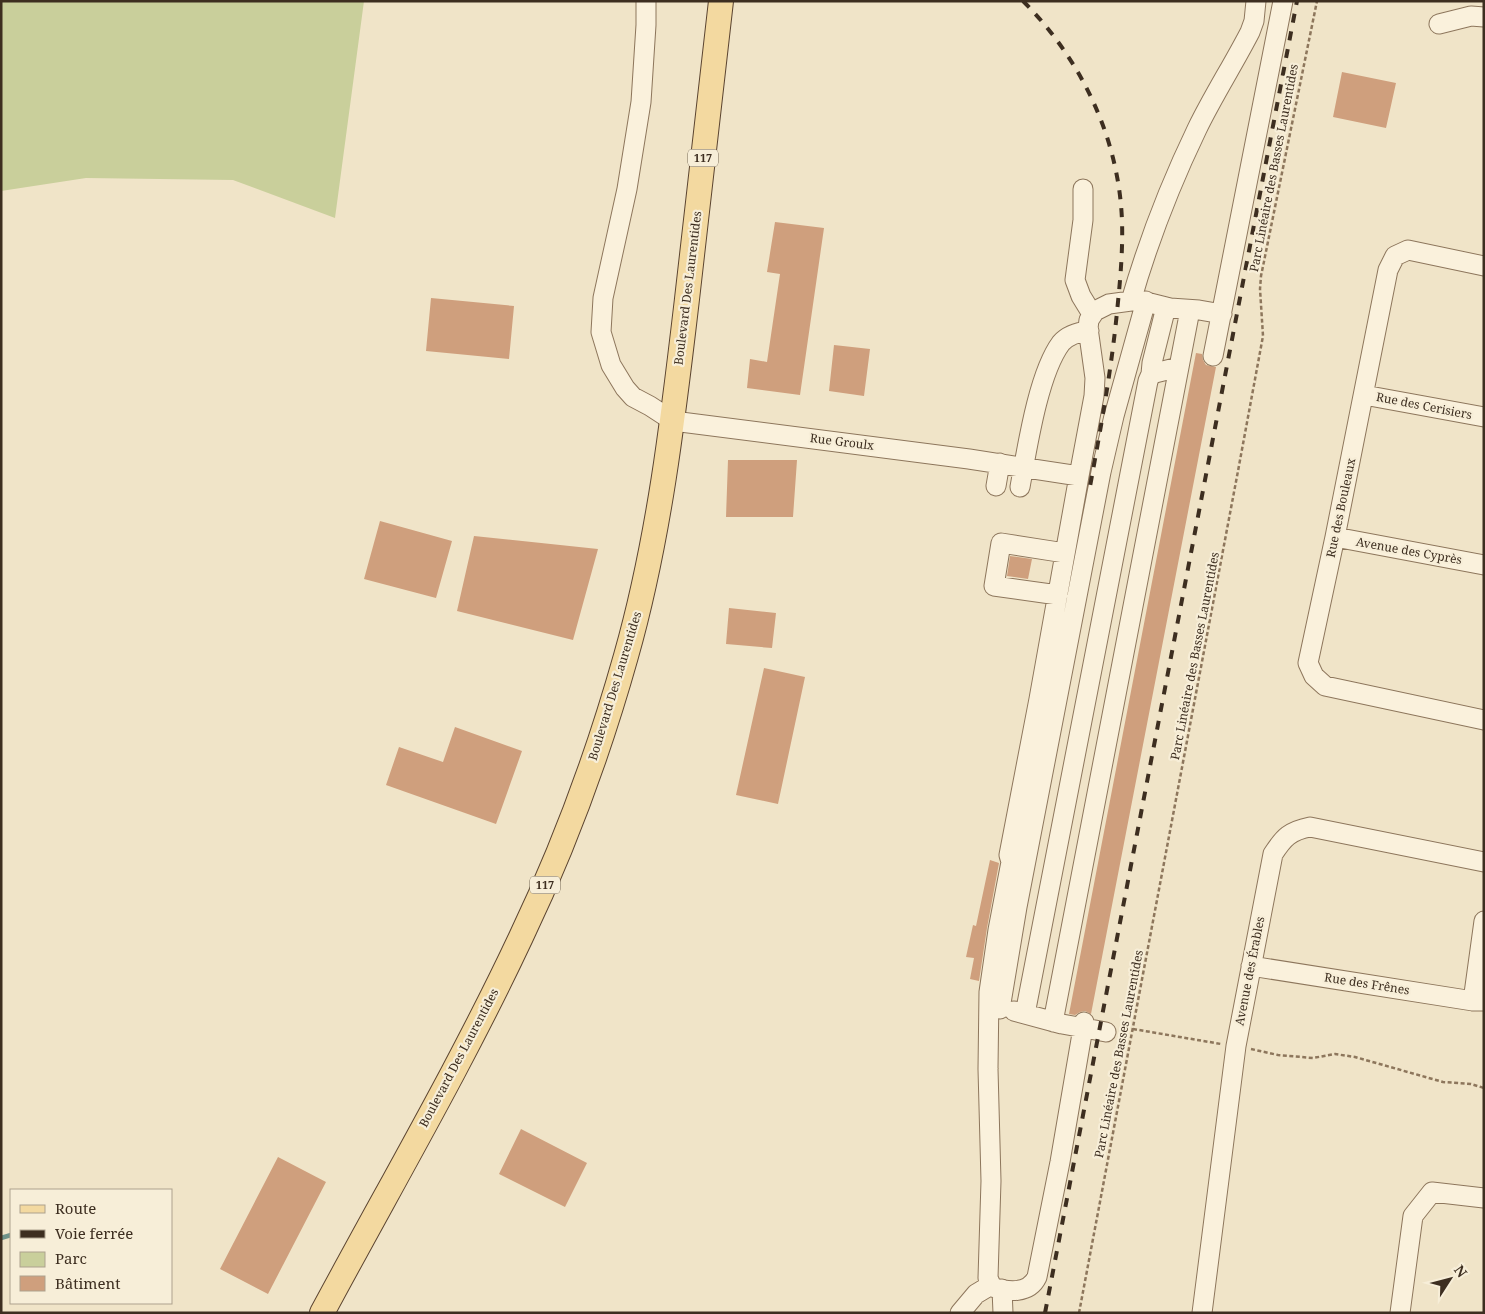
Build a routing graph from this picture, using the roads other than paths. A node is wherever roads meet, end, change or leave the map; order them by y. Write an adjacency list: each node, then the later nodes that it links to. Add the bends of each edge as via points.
1 (646, 1): 19 (street, via 641,102 627,189 603,298 601,332 611,365 625,388 633,397)
2 (721, 1): 19 (main road, Boulevard Des Laurentides / 117)
3 (1256, 1): 9 (street, via 1250,32 1170,188 1146,251)
4 (1283, 1): 12 (street)
5 (1484, 17): 6 (street, via 1471,16)
6 (1440, 24)
7 (1083, 189): 13 (street, via 1084,220 1075,280)
8 (1484, 266): 17 (street, Rue des Bouleaux, via 1408,250 1395,256 1388,270)
9 (1139, 301): 10 (street); 13 (street, via 1100,307); 33 (street, via 1101,472 1017,906)
10 (1166, 307): 11 (street); 16 (street)
11 (1190, 310): 12 (street); 15 (street)
12 (1222, 314): 14 (street)
13 (1091, 322): 20 (street, via 1062,342 1054,355 1034,416); 21 (street, via 1096,378)
14 (1213, 356)
15 (1179, 367): 16 (street); 35 (street)
16 (1151, 374): 34 (street)
17 (1364, 394): 18 (street, Rue des Cerisiers); 24 (street, Rue des Bouleaux)
18 (1484, 417)
19 (673, 421): 20 (street, Rue Groulx); 40 (main road, Boulevard Des Laurentides / 117, via 660,506 635,624 570,824 521,938)
20 (1012, 465): 21 (street, Rue Groulx); 22 (street); 23 (street)
21 (1079, 476): 25 (street)
22 (996, 486)
23 (1020, 487)
24 (1335, 537): 26 (street, Avenue des Cyprès); 28 (street, Rue des Bouleaux, via 1308,663 1314,676 1325,686)
25 (1065, 553): 27 (street); 27 (street, via 1001,543 994,586)
26 (1484, 565)
27 (1058, 595): 33 (street, via 1009,855 1011,862 989,992)
28 (1484, 720)
29 (1484, 862): 31 (street, Avenue des Érables, via 1310,827 1294,830 1273,854)
30 (1484, 920): 32 (street)
31 (1250, 966): 32 (street, Rue des Frênes); 43 (street, Avenue des Érables, via 1231,1046)
32 (1478, 1001)
33 (994, 1008): 34 (street); 39 (street, via 988,1069 991,1181 988,1278)
34 (1025, 1014): 35 (street)
35 (1053, 1022): 36 (street)
36 (1084, 1025): 37 (street); 39 (street, via 1037,1277 1034,1284 1025,1289)
37 (1106, 1032)
38 (1484, 1198): 44 (street, via 1432,1192 1413,1216)
39 (996, 1287): 41 (street, via 976,1294); 42 (street)
40 (322, 1313)
41 (960, 1313)
42 (1003, 1313)
43 (1202, 1313)
44 (1400, 1313)

